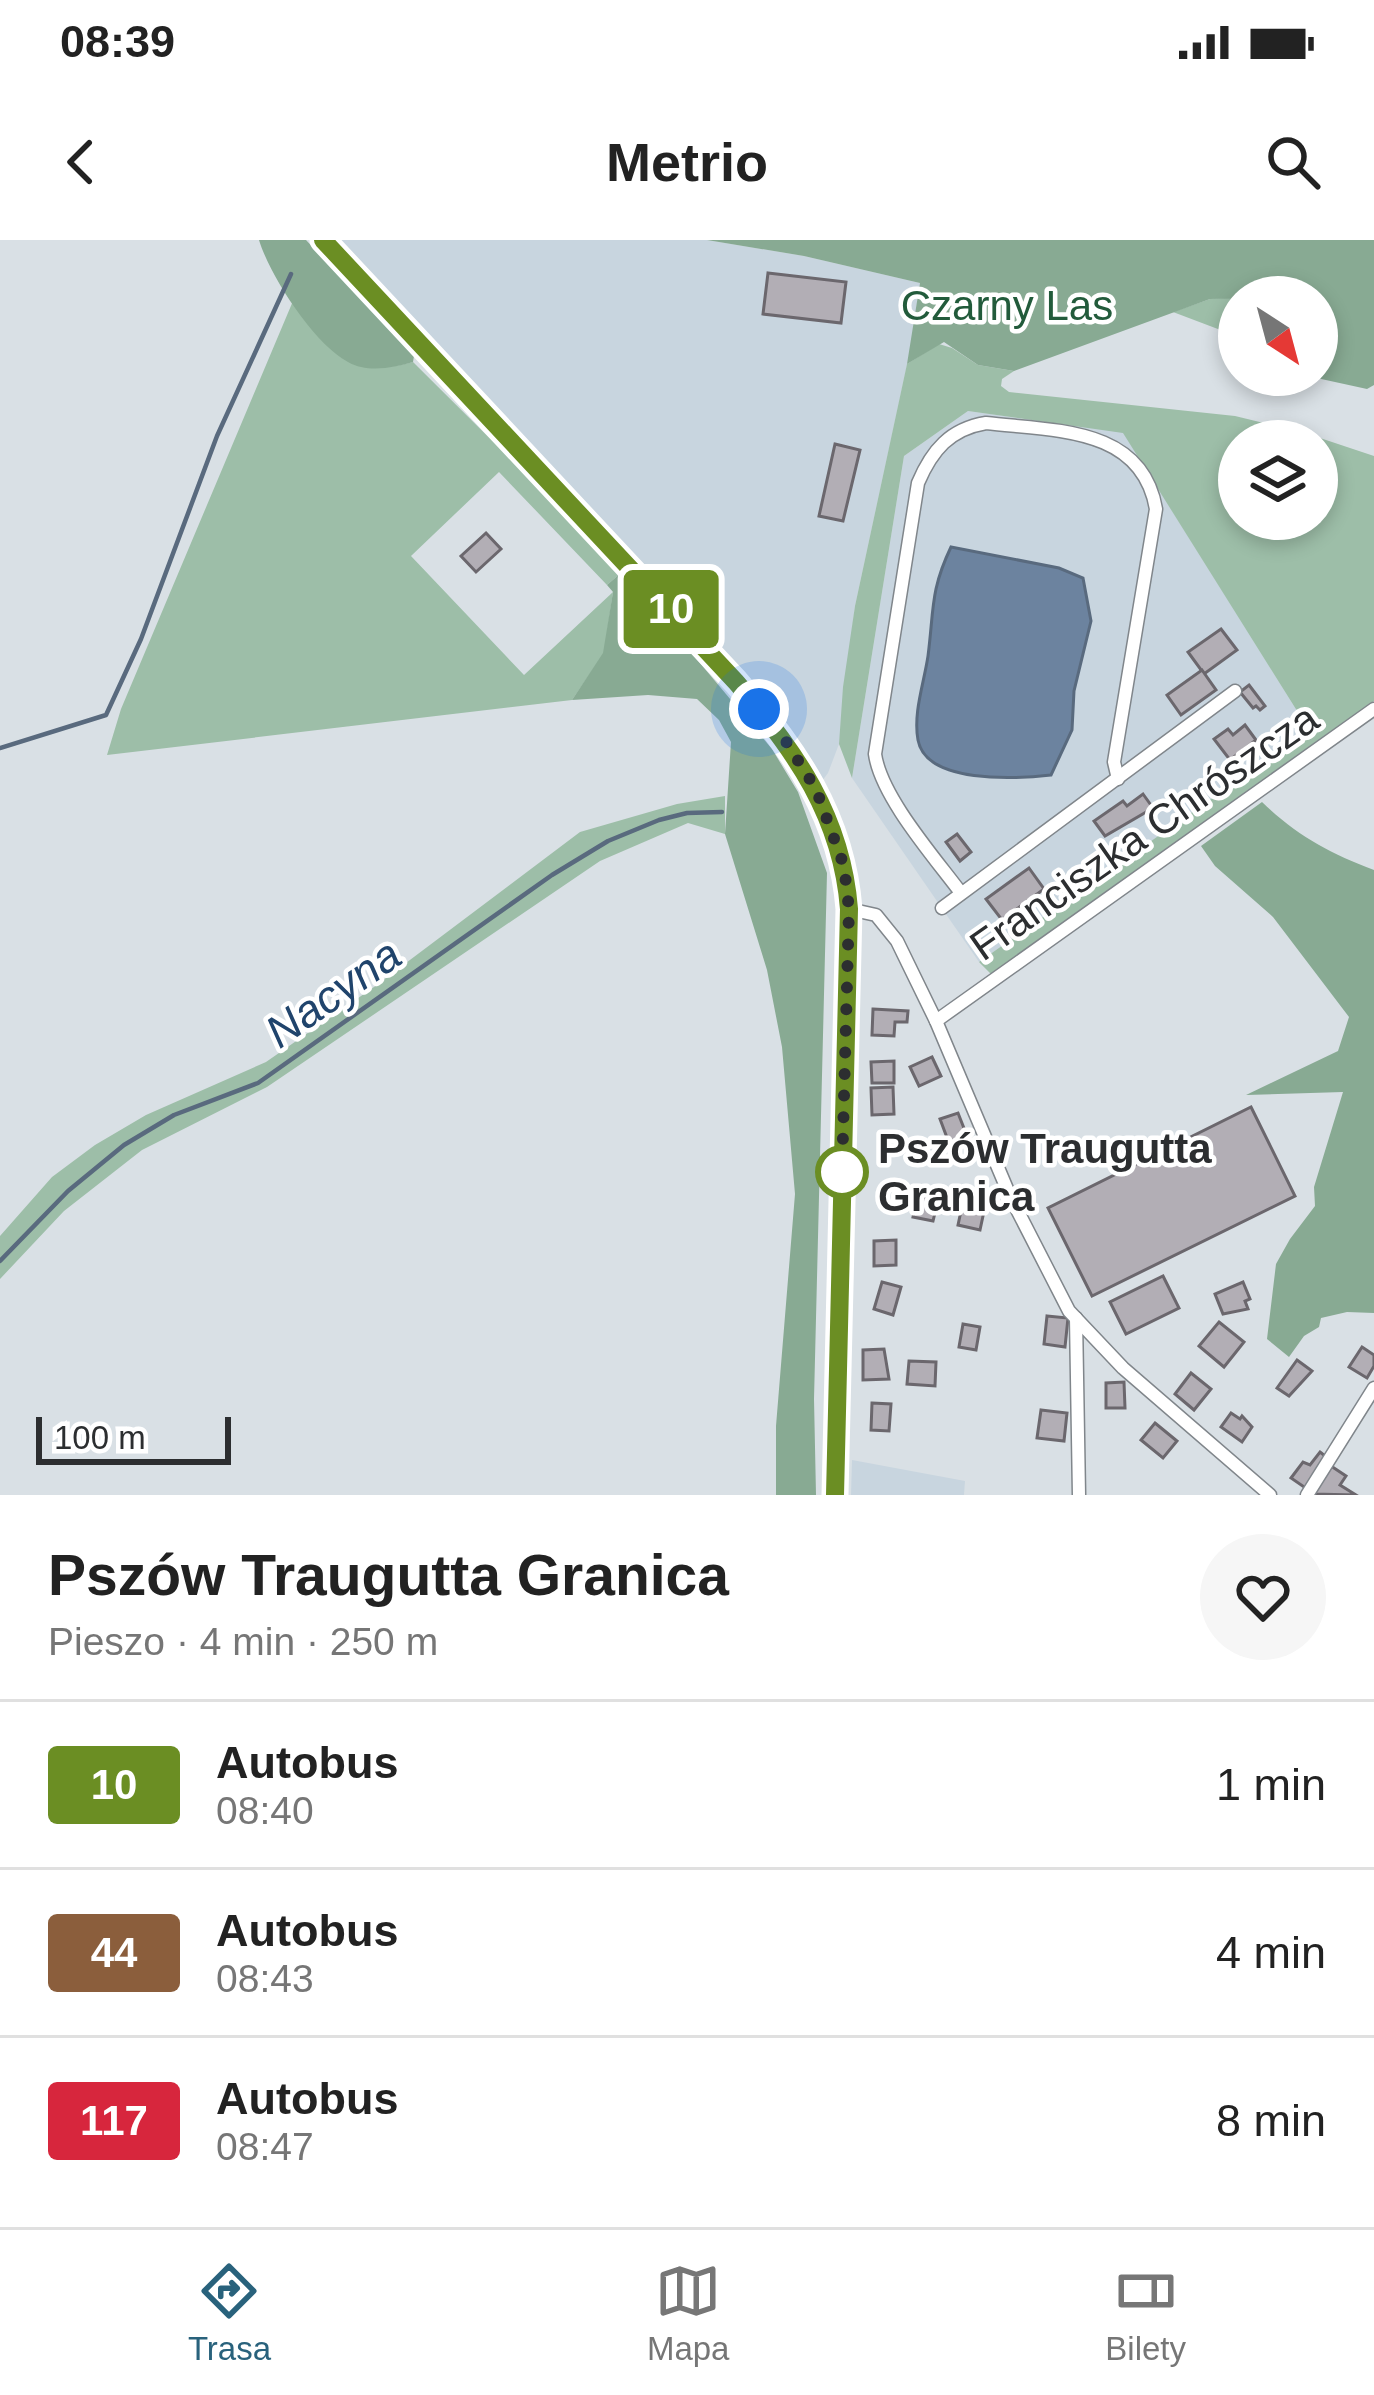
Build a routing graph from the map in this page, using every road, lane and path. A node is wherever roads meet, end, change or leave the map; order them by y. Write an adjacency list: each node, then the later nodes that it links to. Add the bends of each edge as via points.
1 (323, 240): 7 (street, via 782,735 833,829)
2 (1235, 691): 4 (street)
3 (1374, 709): 8 (street, Franciszka Chrószcza)
4 (1118, 779): 5 (street); 5 (street, via 1114,762 1153,490 1131,458 1101,440 968,426 935,451 918,482 875,754 891,794)
5 (962, 893): 6 (street)
6 (942, 908)
7 (849, 909): 8 (street, via 876,915 890,930); 11 (street)
8 (936, 1021): 9 (street, via 1042,1265)
9 (1076, 1318): 12 (street); 13 (street)
10 (1374, 1388): 14 (street)
11 (835, 1495)
12 (1079, 1495)
13 (1270, 1495)
14 (1307, 1495)

